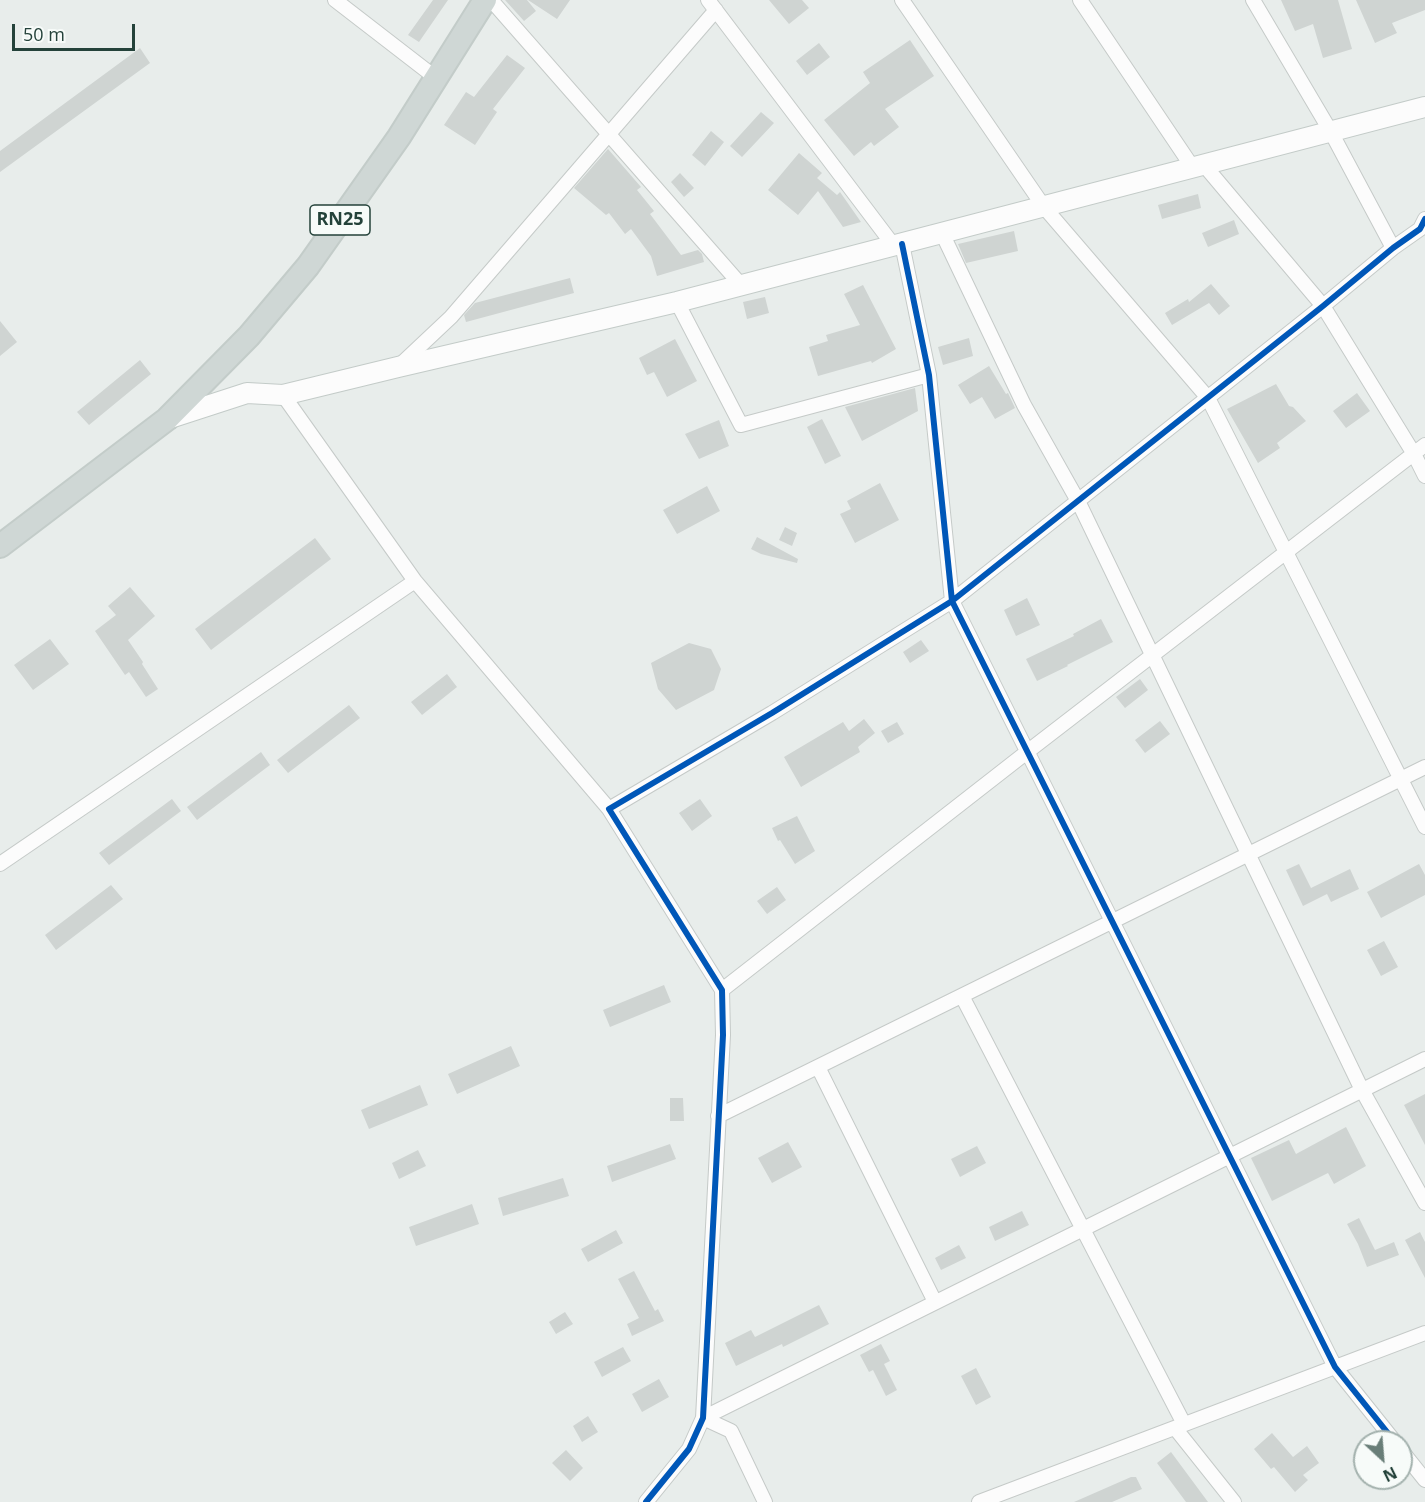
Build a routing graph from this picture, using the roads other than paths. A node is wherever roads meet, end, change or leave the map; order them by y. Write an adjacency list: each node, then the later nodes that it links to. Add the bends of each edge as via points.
1 (335, 0): 8 (street)
2 (485, 0): 8 (main road, RN25)
3 (491, 0): 11 (street)
4 (902, 0): 13 (street)
5 (1080, 0): 12 (street)
6 (1253, 0): 10 (street)
7 (712, 5): 11 (street); 16 (street)
8 (436, 78): 25 (main road, RN25, via 308,266 249,336)
9 (1425, 107): 10 (main road)
10 (1331, 132): 12 (main road); 17 (street)
11 (609, 134): 18 (street); 21 (street, via 451,317)
12 (1199, 166): 13 (main road); 20 (street)
13 (1044, 207): 15 (main road); 24 (street)
14 (1425, 219): 17 (street, via 1420,229)
15 (942, 233): 16 (main road); 28 (street, via 1024,405)
16 (898, 245): 18 (main road); 22 (street)
17 (1393, 248): 20 (street)
18 (741, 285): 19 (main road)
19 (677, 302): 21 (main road); 22 (street, via 741,425)
20 (1323, 306): 24 (street); 26 (street)
21 (398, 367): 23 (main road)
22 (929, 375): 32 (street)
23 (283, 395): 25 (main road, via 247,393); 31 (street)
24 (1208, 398): 28 (street); 30 (street)
25 (167, 419): 29 (main road, RN25)
26 (1419, 450): 27 (street); 30 (street)
27 (1425, 476)
28 (1078, 501): 32 (street); 33 (street)
29 (0, 546)
30 (1286, 552): 33 (street); 36 (street)
31 (415, 581): 37 (street); 40 (street)
32 (952, 601): 34 (street); 37 (street)
33 (1152, 656): 34 (street); 39 (street)
34 (1027, 752): 41 (street); 42 (street)
35 (1425, 767): 36 (street)
36 (1401, 779): 38 (street); 39 (street)
37 (609, 809): 42 (street)
38 (1425, 827)
39 (1248, 854): 41 (street); 46 (street)
40 (0, 864)
41 (1112, 922): 43 (street); 48 (street)
42 (722, 990): 47 (street)
43 (962, 996): 45 (street); 50 (street)
44 (1425, 1059): 46 (street)
45 (818, 1067): 47 (street); 51 (street)
46 (1362, 1090): 48 (street); 49 (street)
47 (718, 1116): 54 (street)
48 (1230, 1156): 50 (street); 53 (street)
49 (1425, 1203)
50 (1083, 1229): 51 (street); 55 (street)
51 (935, 1302): 54 (street)
52 (1425, 1333): 53 (street)
53 (1335, 1367): 55 (street); 56 (street)
54 (703, 1418): 59 (street, via 689,1449); 60 (street, via 731,1431)
55 (1179, 1426): 61 (street); 62 (street)
56 (1385, 1430)
57 (1413, 1465): 58 (street)
58 (1425, 1480)
59 (646, 1502)
60 (765, 1502)
61 (979, 1502)
62 (1234, 1502)

